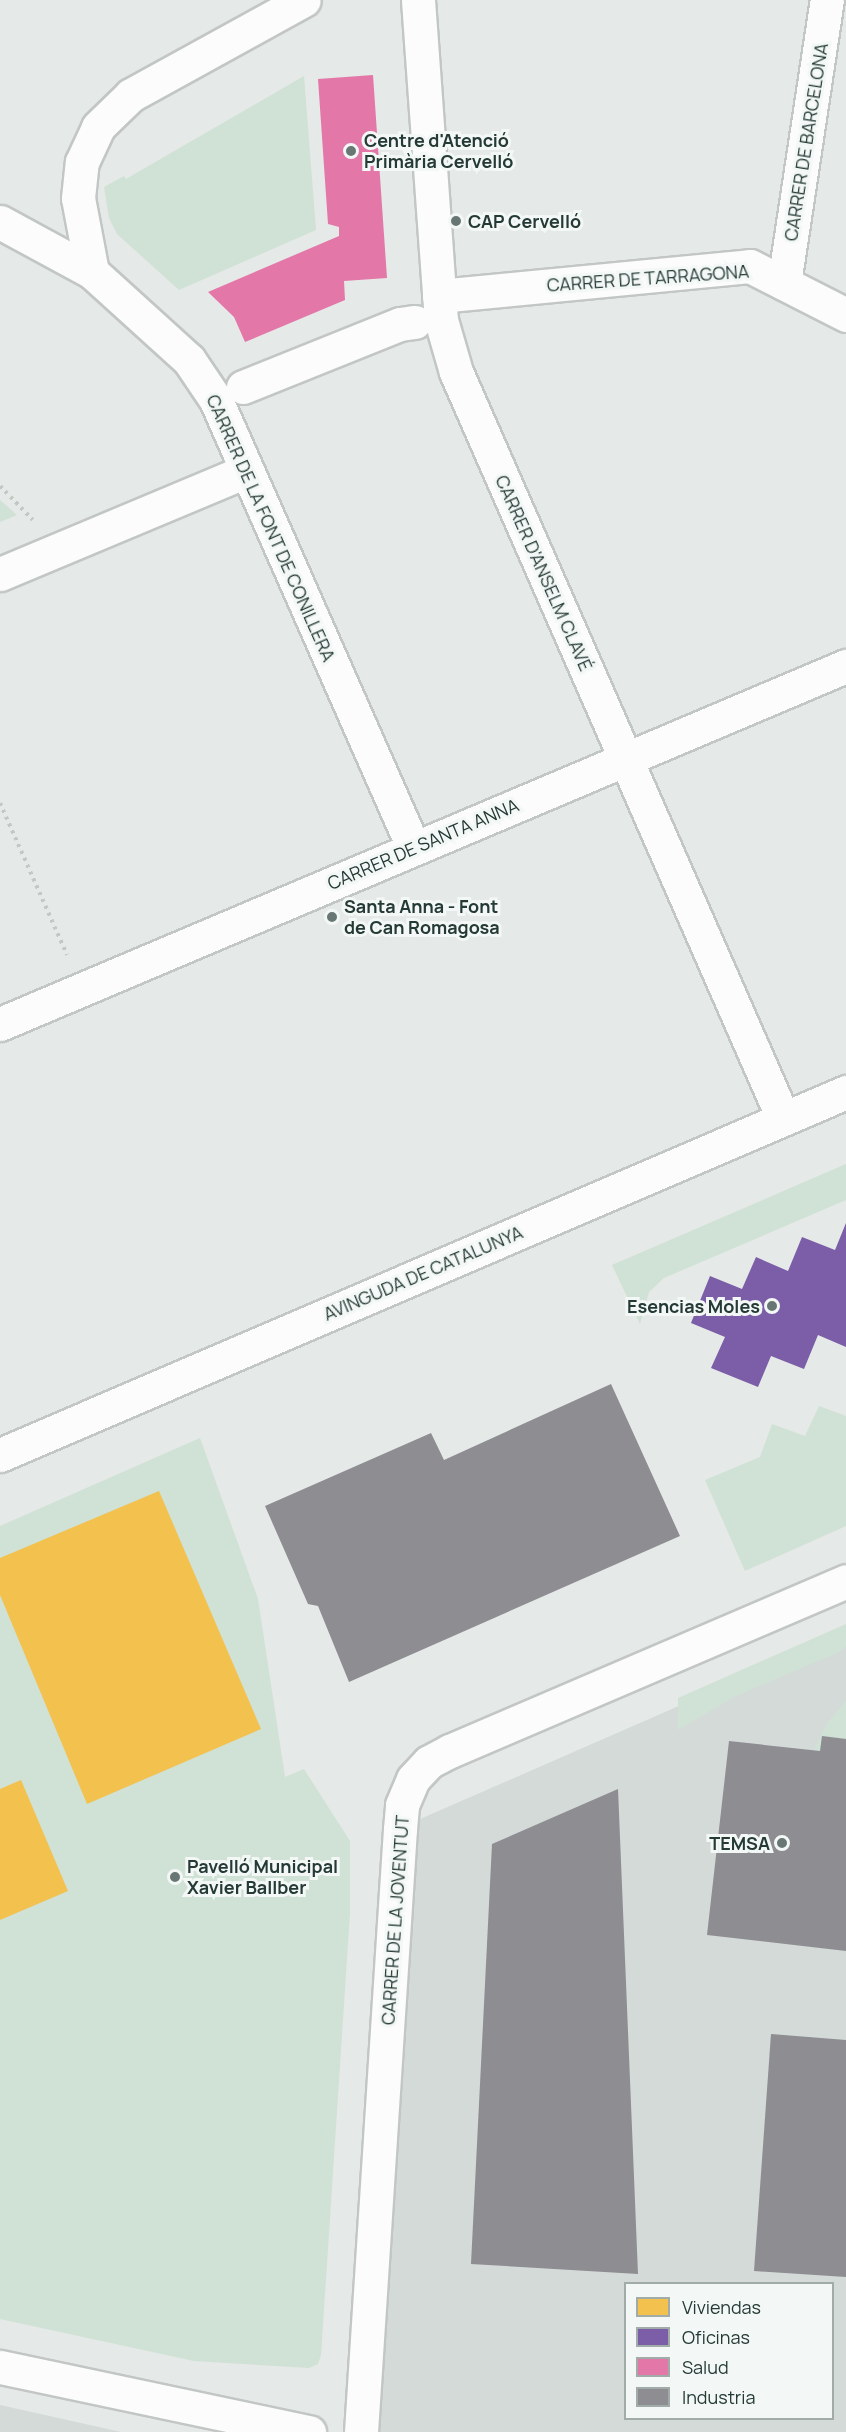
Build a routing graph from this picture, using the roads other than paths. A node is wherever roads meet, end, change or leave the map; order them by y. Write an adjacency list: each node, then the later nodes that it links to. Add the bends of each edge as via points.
1 (304, 0): 5 (street, via 131,95 98,127 82,162 78,198)
2 (418, 0): 7 (street, CARRER D'ANSELM CLAVÉ)
3 (828, 0): 6 (street, CARRER DE BARCELONA)
4 (0, 222): 5 (street, CARRER DE LA FONT DE CONILLERA)
5 (92, 272): 11 (street, CARRER DE LA FONT DE CONILLERA, via 189,360 216,400)
6 (784, 284): 7 (street, CARRER DE TARRAGONA, via 750,266); 8 (street, CARRER DE TARRAGONA)
7 (439, 296): 14 (street, CARRER D'ANSELM CLAVÉ, via 441,320 456,372)
8 (846, 315)
9 (415, 322): 10 (street, via 400,324)
10 (243, 387)
11 (246, 471): 12 (street); 15 (street, CARRER DE LA FONT DE CONILLERA)
12 (0, 574)
13 (846, 666): 14 (street, CARRER DE SANTA ANNA)
14 (625, 759): 15 (street, CARRER DE SANTA ANNA); 18 (street, CARRER D'ANSELM CLAVÉ)
15 (414, 848): 16 (street, CARRER DE SANTA ANNA)
16 (0, 1024)
17 (846, 1092): 18 (street, AVINGUDA DE CATALUNYA)
18 (783, 1118): 19 (street, AVINGUDA DE CATALUNYA)
19 (0, 1455)
20 (846, 1581): 23 (street, CARRER DE LA JOVENTUT, via 450,1751 429,1762 413,1779 402,1804 400,1829)
21 (0, 2367): 22 (street)
22 (309, 2432)
23 (361, 2432)

